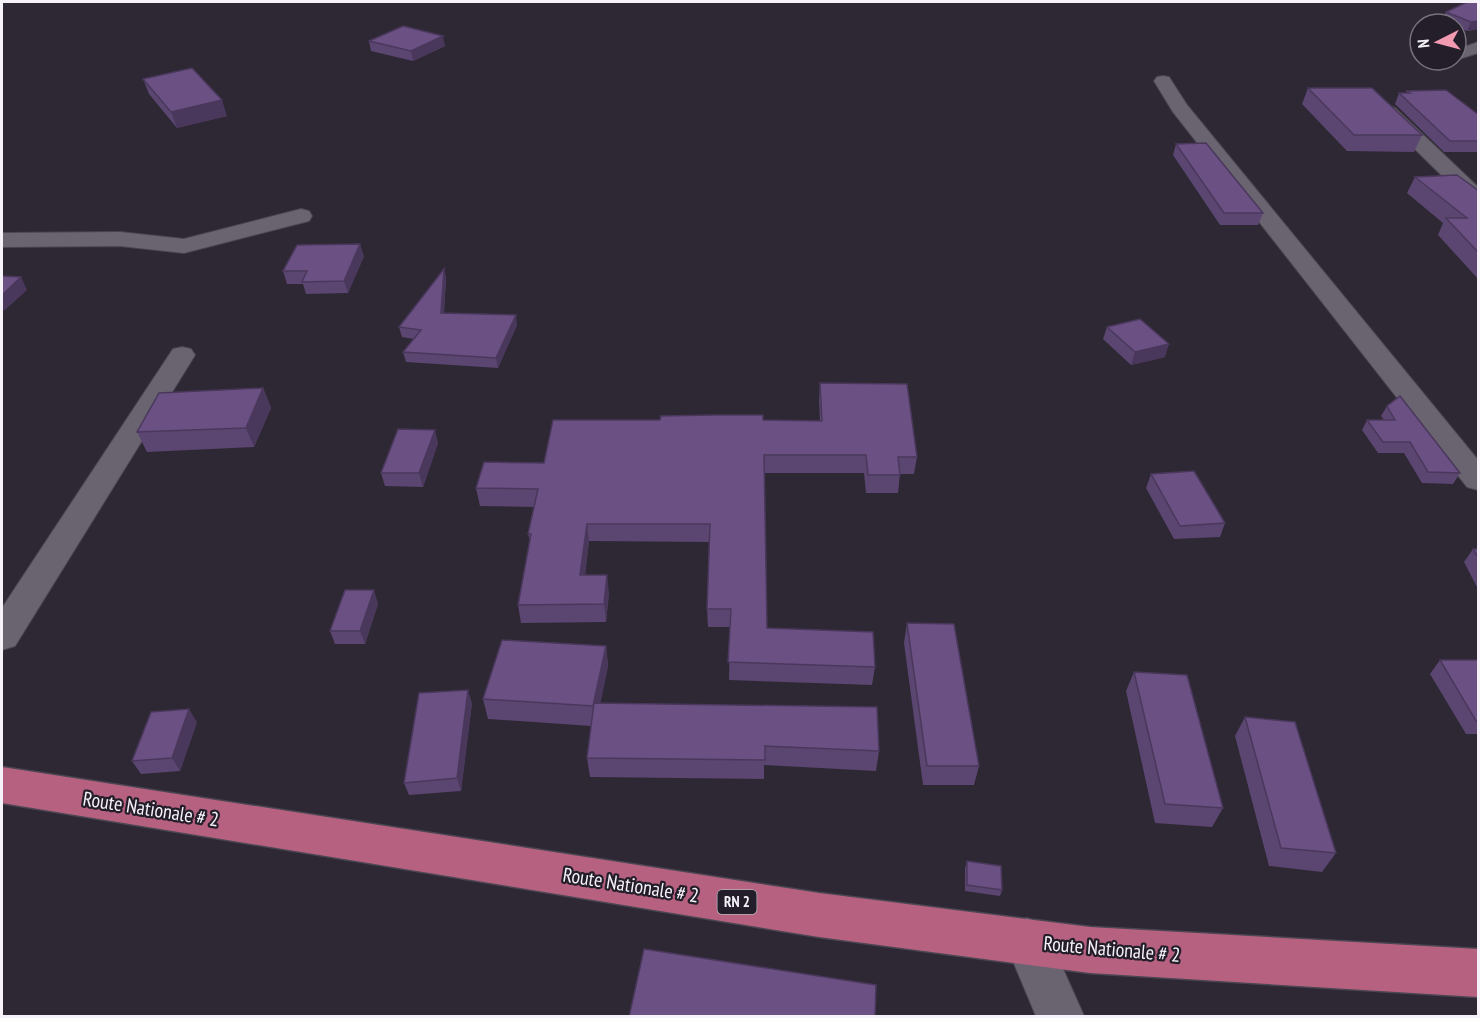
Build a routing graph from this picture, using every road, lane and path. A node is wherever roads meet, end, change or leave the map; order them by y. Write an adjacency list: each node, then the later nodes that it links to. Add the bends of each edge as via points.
1 (1163, 81): 7 (street, via 1180,108)
2 (1373, 97): 3 (street)
3 (1479, 198)
4 (301, 216): 5 (street, via 184,246 120,239)
5 (2, 240)
6 (182, 356): 8 (street)
7 (1479, 480)
8 (2, 636)
9 (2, 785): 10 (main road, Route Nationale # 2 / RN 2, via 819,915)
10 (1027, 940): 11 (main road, Route Nationale # 2 / RN 2, via 1090,950); 12 (street)
11 (1479, 973)
12 (1060, 1017)

